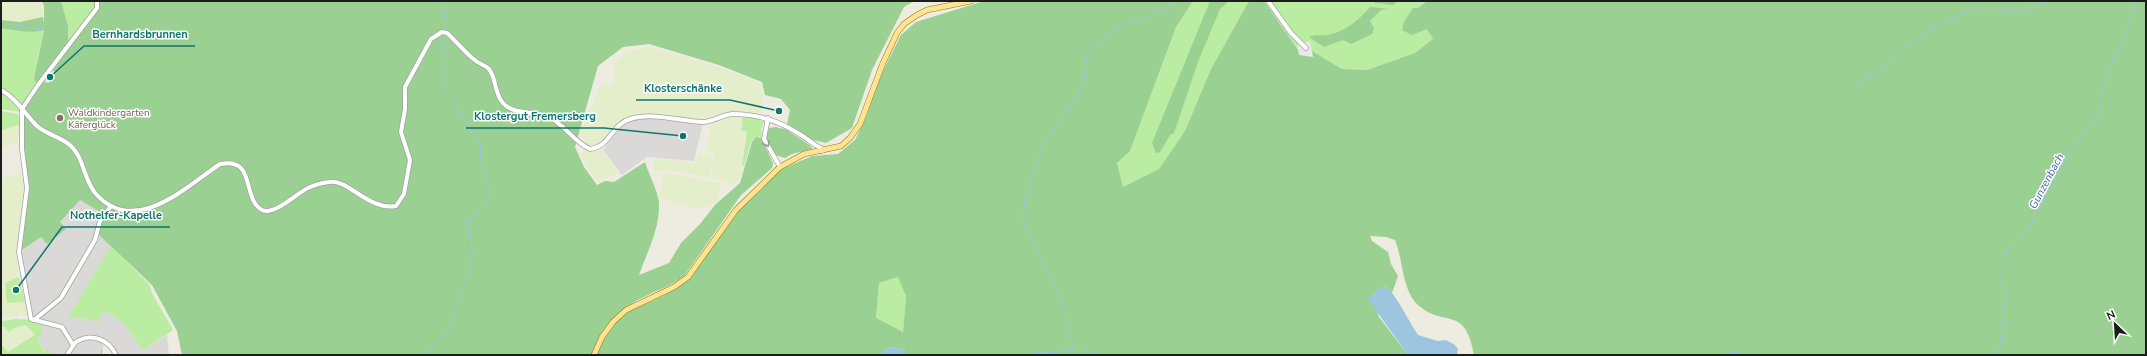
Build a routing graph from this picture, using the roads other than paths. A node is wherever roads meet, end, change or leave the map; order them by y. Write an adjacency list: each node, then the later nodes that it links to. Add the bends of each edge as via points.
1 (96, 1): 6 (street, via 96,9)
2 (971, 1): 8 (main road, via 927,10 904,24 897,33 871,90 860,124 846,142)
3 (1268, 1): 4 (street, via 1291,33)
4 (1306, 48)
5 (1, 90): 6 (street, via 8,93)
6 (22, 109): 10 (street, via 40,128 72,146 96,194); 11 (street, via 22,149 27,188 20,244 22,273 31,319)
7 (768, 118): 8 (street, via 801,135); 9 (street, one-way to 9, via 764,139); 10 (street, via 734,114 705,122 649,117 631,119 618,127 603,144 590,149 566,128 548,117 510,109 503,104 497,94 496,82 488,69 447,33 442,32 431,39 404,87 405,109 401,132 410,160 404,194 396,206 389,207 371,202 331,181 307,188 271,211 263,210 256,203 243,169 235,162 230,162 220,164 154,208 132,212)
8 (822, 151): 9 (main road, via 798,156)
9 (780, 167): 15 (main road, via 736,210 688,277 674,287 626,310 602,337)
10 (111, 206): 11 (street, via 100,221 95,240 61,298)
11 (34, 320): 12 (street, via 62,327)
12 (73, 345): 13 (street); 14 (street, via 85,339 105,341 112,345)
13 (67, 355)
14 (116, 355)
15 (594, 355)

